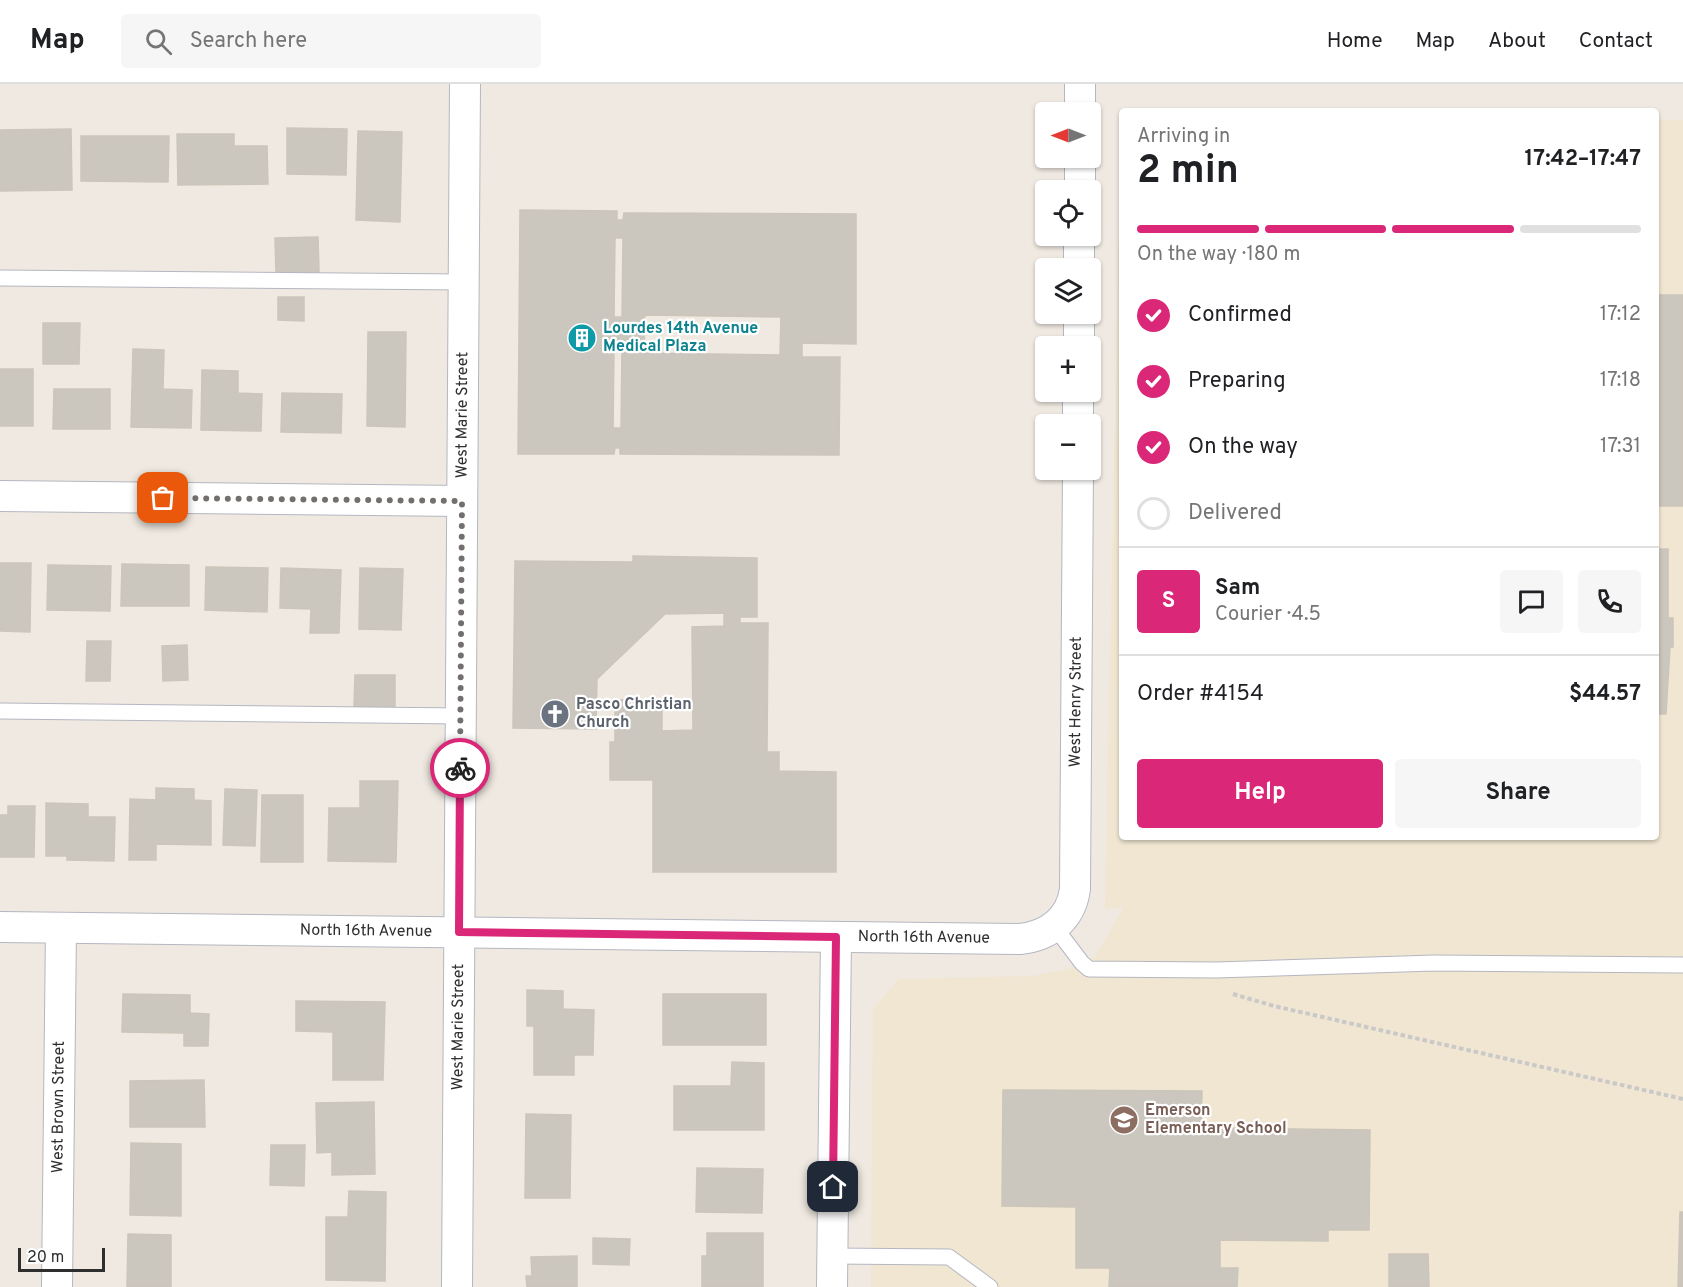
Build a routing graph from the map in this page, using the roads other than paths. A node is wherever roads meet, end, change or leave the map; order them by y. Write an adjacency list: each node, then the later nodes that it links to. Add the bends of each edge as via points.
1 (465, 84): 5 (street, West Marie Street)
2 (1080, 84): 3 (street)
3 (1080, 102)
4 (0, 278): 5 (lane)
5 (464, 282): 8 (street, West Marie Street)
6 (1078, 480): 11 (street, West Henry Street, via 1075,889 1071,906)
7 (0, 496): 8 (street)
8 (462, 501): 10 (street, West Marie Street)
9 (0, 711): 10 (lane)
10 (461, 716): 14 (street, West Marie Street)
11 (1053, 926): 15 (street, North 16th Avenue, via 1032,938 1020,939); 16 (lane, via 1089,969 1216,970 1434,963)
12 (0, 927): 13 (street, North 16th Avenue)
13 (61, 928): 14 (street, North 16th Avenue); 18 (street, West Brown Street)
14 (459, 932): 15 (street, North 16th Avenue); 19 (street, West Marie Street)
15 (836, 937): 17 (street)
16 (1683, 965)
17 (832, 1256): 20 (street); 21 (lane, via 949,1257)
18 (57, 1287)
19 (457, 1287)
20 (832, 1287)
21 (990, 1287)

